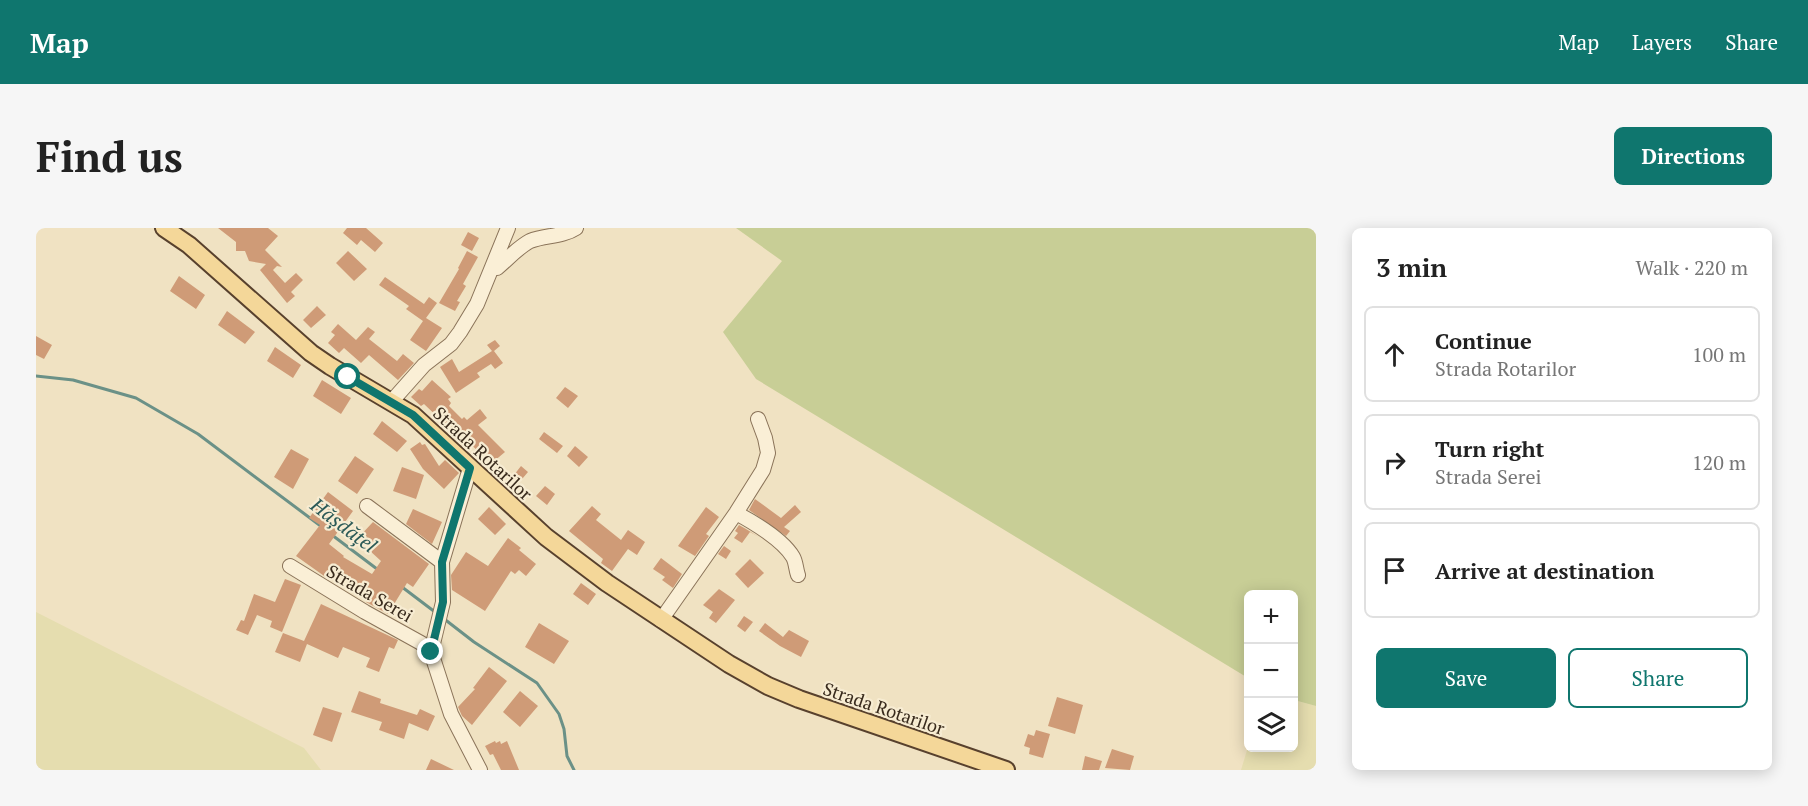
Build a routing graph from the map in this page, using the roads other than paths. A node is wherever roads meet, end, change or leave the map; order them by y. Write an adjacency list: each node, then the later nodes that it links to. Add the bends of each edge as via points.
1 (164, 228): 5 (main road, Strada Rotarilor, via 189,245 311,353)
2 (508, 228): 4 (street)
3 (576, 228): 4 (street, via 566,234 533,240)
4 (493, 268): 5 (street, via 477,304 451,344 424,365)
5 (392, 401): 7 (main road, Strada Rotarilor, via 425,425)
6 (758, 419): 9 (street, via 768,453 764,470)
7 (470, 468): 10 (street, Strada Serei); 13 (main road, Strada Rotarilor, via 546,537)
8 (367, 506): 10 (street)
9 (736, 513): 12 (street, via 774,537 793,557); 13 (street)
10 (442, 562): 14 (street, Strada Serei, via 443,602)
11 (290, 566): 14 (street, Strada Serei)
12 (798, 575)
13 (661, 620): 16 (main road, Strada Rotarilor, via 783,693)
14 (431, 652): 15 (street, via 451,714)
15 (480, 770)
16 (1006, 770)

